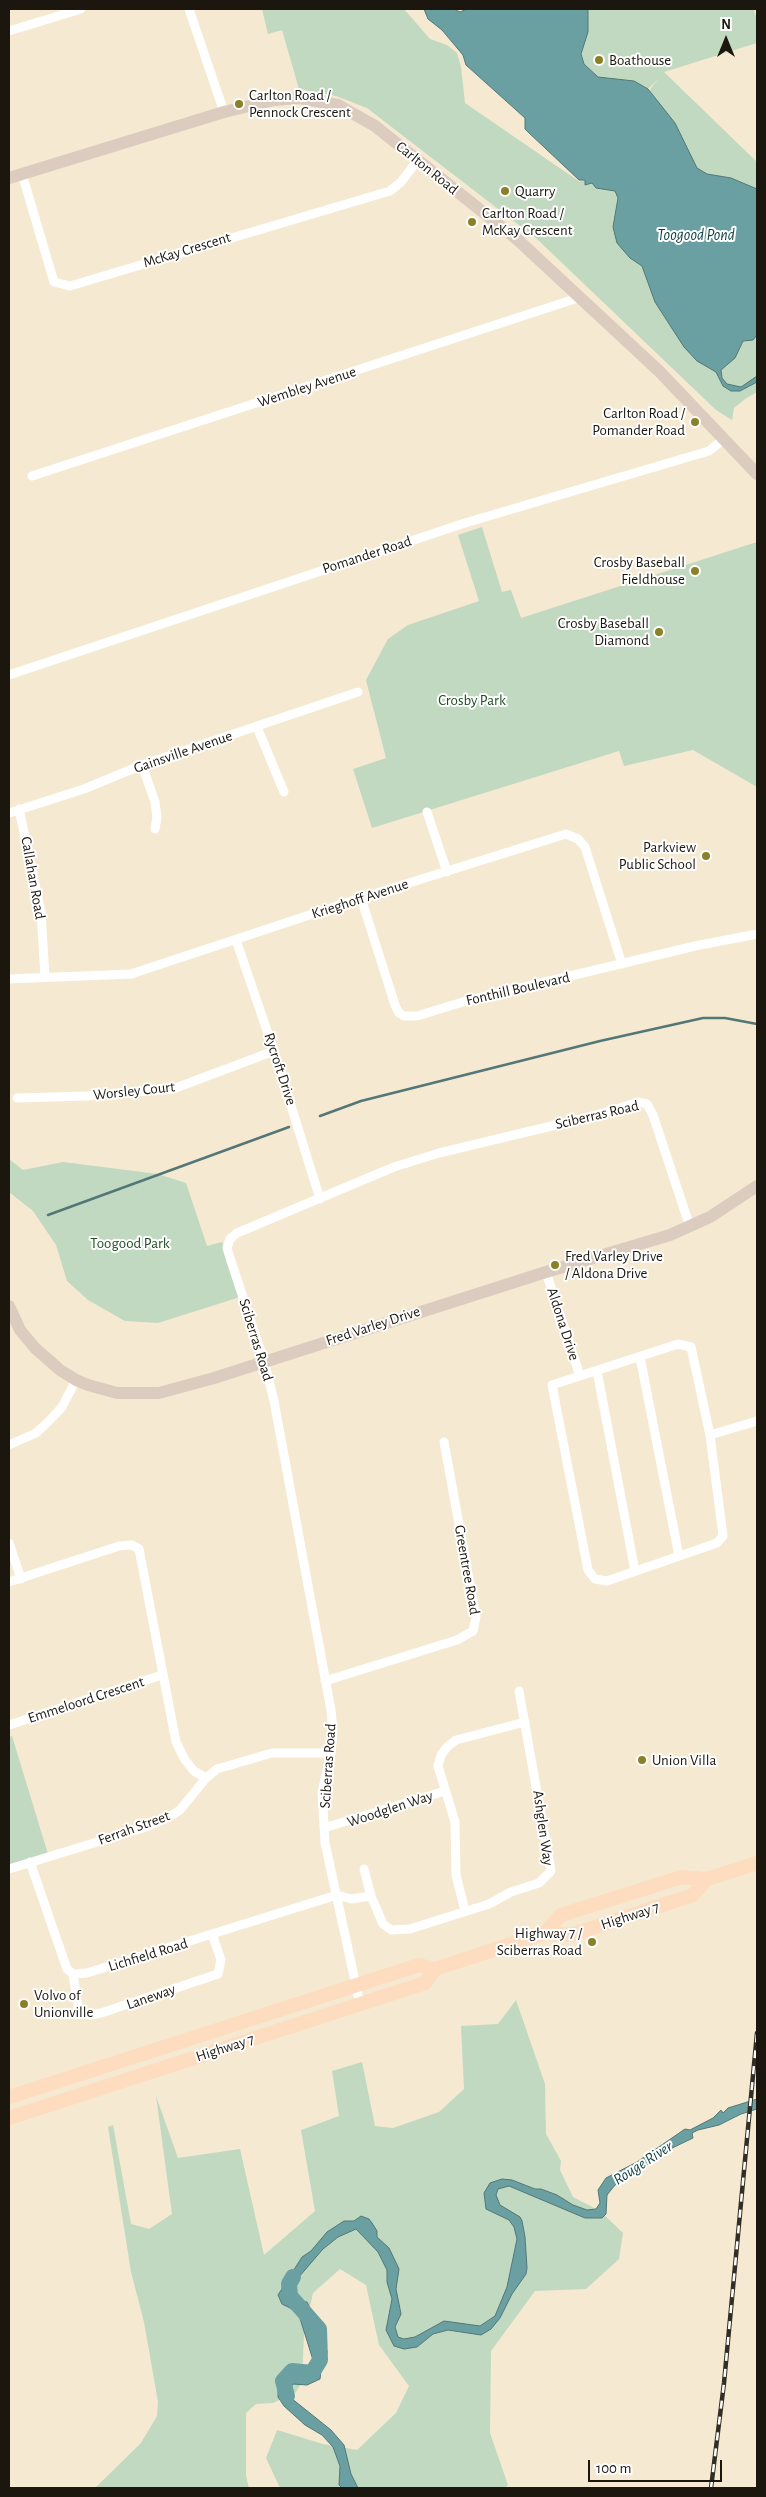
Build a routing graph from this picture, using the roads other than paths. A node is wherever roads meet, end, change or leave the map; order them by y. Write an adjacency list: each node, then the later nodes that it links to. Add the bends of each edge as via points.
1 (81, 9): 3 (street)
2 (189, 9): 4 (street)
3 (9, 31)
4 (224, 112): 5 (main road, Carlton Road, via 274,100 299,98 323,101 338,105 375,126); 6 (main road, Carlton Road)
5 (418, 161): 6 (street, McKay Crescent, via 402,182 390,191 70,286 54,282); 8 (main road, Carlton Road, via 518,240)
6 (22, 174): 7 (main road, Carlton Road)
7 (9, 178)
8 (581, 297): 9 (main road, Carlton Road); 11 (street, Wembley Avenue)
9 (725, 438): 10 (main road, Carlton Road); 12 (street, Pomander Road, via 710,451 465,523)
10 (757, 474)
11 (32, 476)
12 (9, 675)
13 (358, 692): 14 (street, Gainsville Avenue)
14 (257, 727): 15 (street, Gainsville Avenue); 16 (street)
15 (142, 765): 17 (street, Gainsville Avenue, via 84,789); 20 (street, via 155,802)
16 (284, 792)
17 (19, 809): 18 (street, Gainsville Avenue); 26 (street, Callahan Road, via 41,912)
18 (9, 812)
19 (427, 812): 21 (street)
20 (155, 829)
21 (447, 872): 22 (street, Krieghoff Avenue); 25 (street, Krieghoff Avenue, via 561,835 572,835 585,847)
22 (361, 898): 24 (street, Krieghoff Avenue); 25 (street, Fonthill Boulevard, via 395,1005 404,1016 418,1016 466,1001)
23 (757, 934): 25 (street, Fonthill Boulevard)
24 (236, 940): 26 (street, Krieghoff Avenue, via 131,974); 28 (street, Rycroft Drive)
25 (622, 964)
26 (45, 978): 27 (street, Krieghoff Avenue)
27 (9, 979)
28 (274, 1050): 29 (street, Worsley Court, via 173,1089); 31 (street, Rycroft Drive)
29 (17, 1098)
30 (757, 1186): 32 (main road, Fred Varley Drive)
31 (320, 1199): 32 (street, Sciberras Road, via 413,1161 639,1102 647,1104 653,1115); 36 (street, Sciberras Road, via 237,1232 230,1239 227,1248)
32 (690, 1227): 33 (main road, Fred Varley Drive)
33 (546, 1272): 36 (main road, Fred Varley Drive); 38 (street, Aldona Drive)
34 (10, 1312): 39 (main road, Fred Varley Drive, via 35,1348)
35 (640, 1357): 37 (street); 41 (street, via 678,1344 691,1347); 45 (street)
36 (264, 1361): 39 (main road, Fred Varley Drive, via 159,1394 117,1392); 50 (street, Sciberras Road)
37 (597, 1371): 38 (street); 46 (street)
38 (580, 1376): 46 (street, via 552,1385 588,1570 595,1579 607,1581)
39 (76, 1380): 43 (street, via 62,1408 49,1421 36,1432)
40 (757, 1421): 41 (street)
41 (710, 1436): 45 (street, via 723,1536 717,1543)
42 (444, 1442): 50 (street, Greentree Road, via 476,1617 474,1631 457,1640)
43 (9, 1445)
44 (9, 1543): 47 (street)
45 (679, 1556): 46 (street)
46 (635, 1571)
47 (21, 1578): 48 (street, Emmeloord Crescent); 49 (street, Emmeloord Crescent, via 119,1546 136,1546 142,1554)
48 (9, 1582)
49 (162, 1676): 53 (street, Emmeloord Crescent); 55 (street, Emmeloord Crescent, via 180,1751 194,1771)
50 (325, 1681): 54 (street, Sciberras Road, via 333,1731)
51 (519, 1691): 52 (street, Ashglen Way)
52 (525, 1722): 56 (street, Woodglen Way, via 456,1740 447,1747 438,1766); 65 (street, Ashglen Way, via 550,1871 540,1883)
53 (9, 1725)
54 (331, 1753): 55 (street, Ferrah Street, via 272,1753 217,1769); 57 (street, Sciberras Road, via 322,1792)
55 (206, 1778): 58 (street, Ferrah Street, via 180,1810 146,1827)
56 (445, 1791): 57 (street, Woodglen Way); 65 (street, via 455,1822 456,1875)
57 (324, 1828): 63 (street, Sciberras Road)
58 (30, 1862): 60 (street, Ferrah Street); 69 (street, via 67,1968)
59 (757, 1863): 62 (main road, Highway 7)
60 (9, 1869)
61 (364, 1869): 64 (street, Ashglen Way)
62 (707, 1879): 66 (main road, Highway 7, via 693,1895 685,1898 571,1935); 66 (main road, Highway 7, via 682,1877 560,1915)
63 (338, 1895): 64 (street, via 351,1899); 67 (street, Lichfield Road); 70 (street, Sciberras Road)
64 (371, 1896): 65 (street, Ashglen Way, via 383,1924 391,1930 410,1929)
65 (465, 1911)
66 (545, 1933): 68 (main road, Highway 7)
67 (212, 1934): 69 (street, Lichfield Road, via 88,1974); 69 (street, Laneway, via 221,1960 218,1974 101,2013 82,2013 78,2007)
68 (436, 1969): 70 (main road, Highway 7, via 418,1965); 71 (main road, Highway 7, via 425,1983)
69 (74, 1974)
70 (356, 1985): 71 (street, Sciberras Road); 72 (main road, Highway 7)
71 (360, 2004): 73 (main road, Highway 7)
72 (9, 2097)
73 (9, 2118)

